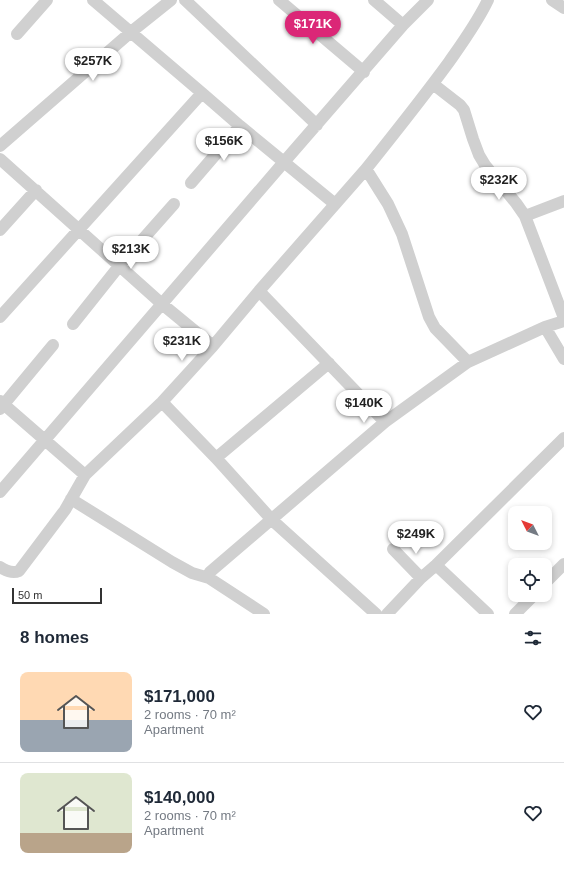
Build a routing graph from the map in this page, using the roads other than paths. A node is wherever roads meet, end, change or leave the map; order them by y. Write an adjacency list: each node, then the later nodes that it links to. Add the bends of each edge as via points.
1 (46, 0): 13 (street)
2 (93, 0): 12 (street)
3 (171, 0): 12 (street)
4 (185, 0): 17 (street)
5 (279, 0): 14 (street)
6 (374, 0): 11 (street)
7 (428, 0): 11 (street)
8 (488, 0): 15 (street, via 481,16)
9 (552, 0): 10 (street)
10 (564, 8)
11 (403, 25): 14 (street)
12 (131, 32): 16 (street); 19 (street)
13 (17, 34)
14 (364, 72): 17 (street)
15 (433, 84): 22 (street); 28 (street, via 464,110 479,155)
16 (202, 93): 18 (street); 29 (street)
17 (317, 125): 21 (street)
18 (240, 126): 21 (street); 23 (street)
19 (0, 146)
20 (0, 159): 24 (street)
21 (284, 162): 27 (street); 33 (street)
22 (366, 169): 27 (street); 41 (street, via 388,204 402,234 429,317 435,328)
23 (190, 183)
24 (36, 190): 29 (street); 30 (street)
25 (564, 201): 28 (street)
26 (174, 204): 31 (street)
27 (335, 204): 32 (street)
28 (525, 216): 35 (street)
29 (79, 229): 31 (street); 34 (street)
30 (0, 230)
31 (120, 265): 33 (street); 36 (street)
32 (259, 290): 39 (street); 42 (street)
33 (162, 304): 39 (street); 47 (street)
34 (0, 317)
35 (564, 319): 37 (street)
36 (73, 324)
37 (545, 327): 40 (street); 41 (street)
38 (53, 345): 44 (street)
39 (213, 346): 43 (street)
40 (564, 359)
41 (468, 362): 45 (street)
42 (328, 363): 45 (street); 48 (street)
43 (162, 402): 48 (street); 49 (street)
44 (1, 405): 47 (street)
45 (385, 422): 52 (street)
46 (564, 438): 55 (street)
47 (45, 439): 49 (street); 50 (street)
48 (216, 458): 52 (street)
49 (85, 475): 51 (street)
50 (0, 492)
51 (71, 499): 56 (street, via 19,571 10,572); 58 (street, via 172,562 192,573)
52 (272, 520): 58 (street, via 210,572); 62 (street)
53 (394, 549): 59 (street)
54 (564, 564): 57 (street)
55 (436, 565): 59 (street); 64 (street)
56 (0, 567)
57 (552, 576)
58 (210, 578): 61 (street)
59 (421, 578): 63 (street)
60 (527, 602): 65 (street)
61 (264, 614)
62 (376, 614)
63 (387, 614)
64 (488, 614)
65 (515, 614)

